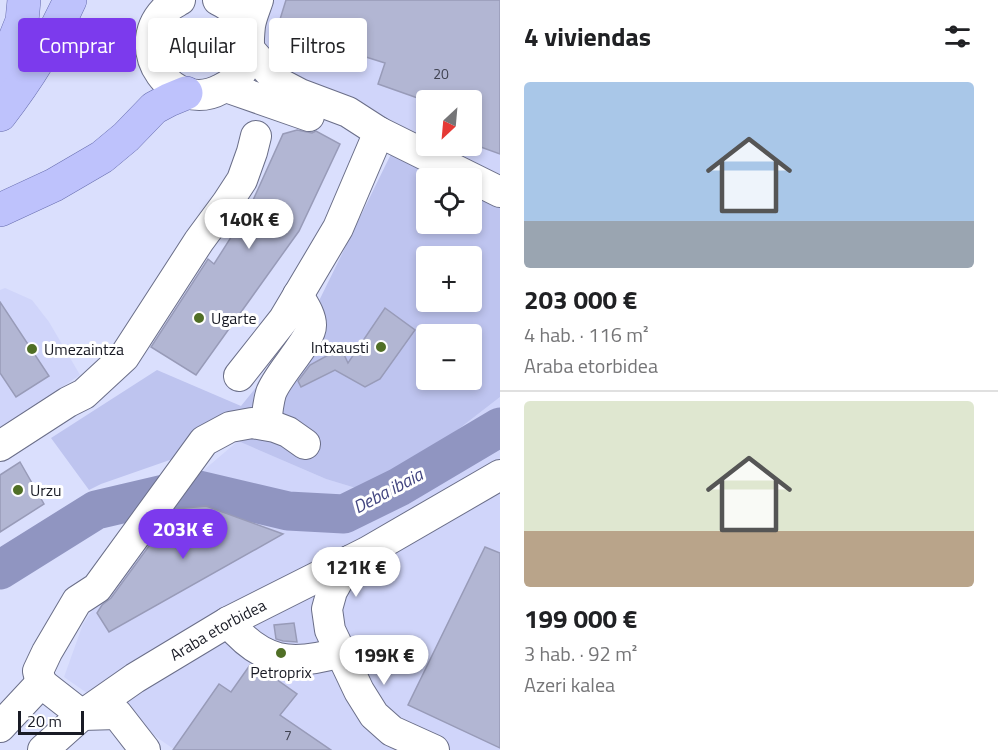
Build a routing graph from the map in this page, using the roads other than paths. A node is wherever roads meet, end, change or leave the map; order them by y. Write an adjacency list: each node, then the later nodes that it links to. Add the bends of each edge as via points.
1 (24, 0): 7 (main road, via 22,21)
2 (70, 0): 11 (main road, via 45,50)
3 (232, 2): 5 (street)
4 (172, 3): 9 (street, via 155,23 152,57 159,73 171,85)
5 (245, 18)
6 (257, 56): 12 (street, via 279,83 348,112)
7 (0, 72)
8 (241, 72): 9 (street, via 230,84)
9 (210, 90): 10 (street); 13 (street, via 235,104); 15 (main road, via 154,108 102,157)
10 (293, 110): 12 (street, via 357,131); 13 (street)
11 (0, 116)
12 (379, 132): 14 (street); 16 (street, via 338,228)
13 (256, 136): 20 (street, via 242,180 124,357 84,394)
14 (500, 192)
15 (0, 210)
16 (298, 296): 17 (street); 18 (street, via 312,326 271,391)
17 (239, 376)
18 (266, 425): 19 (street, via 288,432); 26 (street, via 230,427 204,441 97,588 77,601 38,671)
19 (305, 444)
20 (0, 446)
21 (500, 475): 22 (street, Araba etorbidea)
22 (349, 561): 23 (street, Araba etorbidea); 25 (street, via 327,609)
23 (271, 600): 24 (street, Araba etorbidea); 25 (street, via 315,614)
24 (228, 622): 25 (street, via 256,649 295,661 320,658); 27 (street, Araba etorbidea)
25 (335, 641): 31 (street, via 374,715 392,731)
26 (41, 683): 27 (street); 28 (street)
27 (82, 715): 29 (street, Araba etorbidea); 30 (street, via 117,714)
28 (0, 727)
29 (43, 750)
30 (145, 750)
31 (434, 750)

